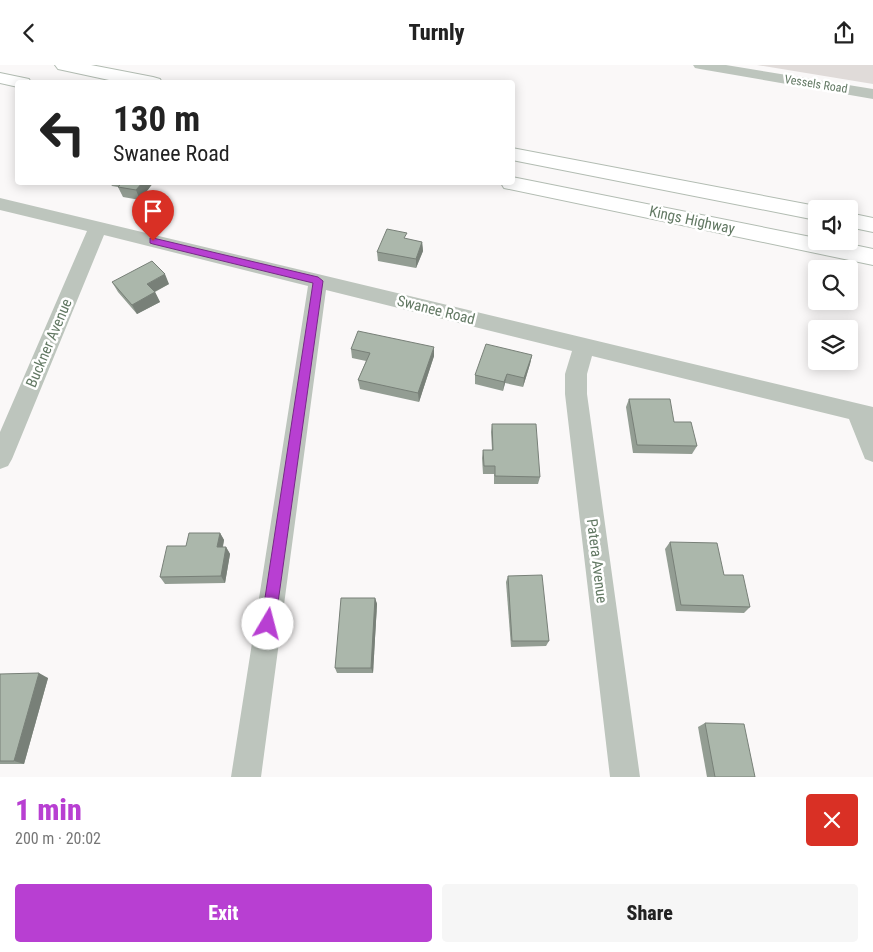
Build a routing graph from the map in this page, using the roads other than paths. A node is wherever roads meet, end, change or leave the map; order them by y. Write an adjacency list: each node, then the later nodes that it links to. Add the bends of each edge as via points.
1 (64, 65): 4 (main road)
2 (700, 65): 6 (street, Vessels Road)
3 (0, 78): 5 (main road)
4 (137, 80)
5 (15, 81)
6 (873, 94)
7 (515, 154): 10 (main road, Kings Highway)
8 (515, 184): 14 (main road, Kings Highway)
9 (0, 204): 13 (street, Swanee Road)
10 (808, 211)
11 (858, 222): 12 (main road)
12 (873, 225)
13 (98, 227): 15 (street, Swanee Road); 19 (street, Buckner Avenue)
14 (873, 257)
15 (318, 281): 16 (street, Swanee Road); 20 (street)
16 (584, 346): 17 (street, Swanee Road); 21 (street, Patera Avenue, via 576,374 576,394)
17 (865, 414): 18 (street)
18 (873, 451)
19 (0, 459)
20 (246, 777)
21 (625, 777)

